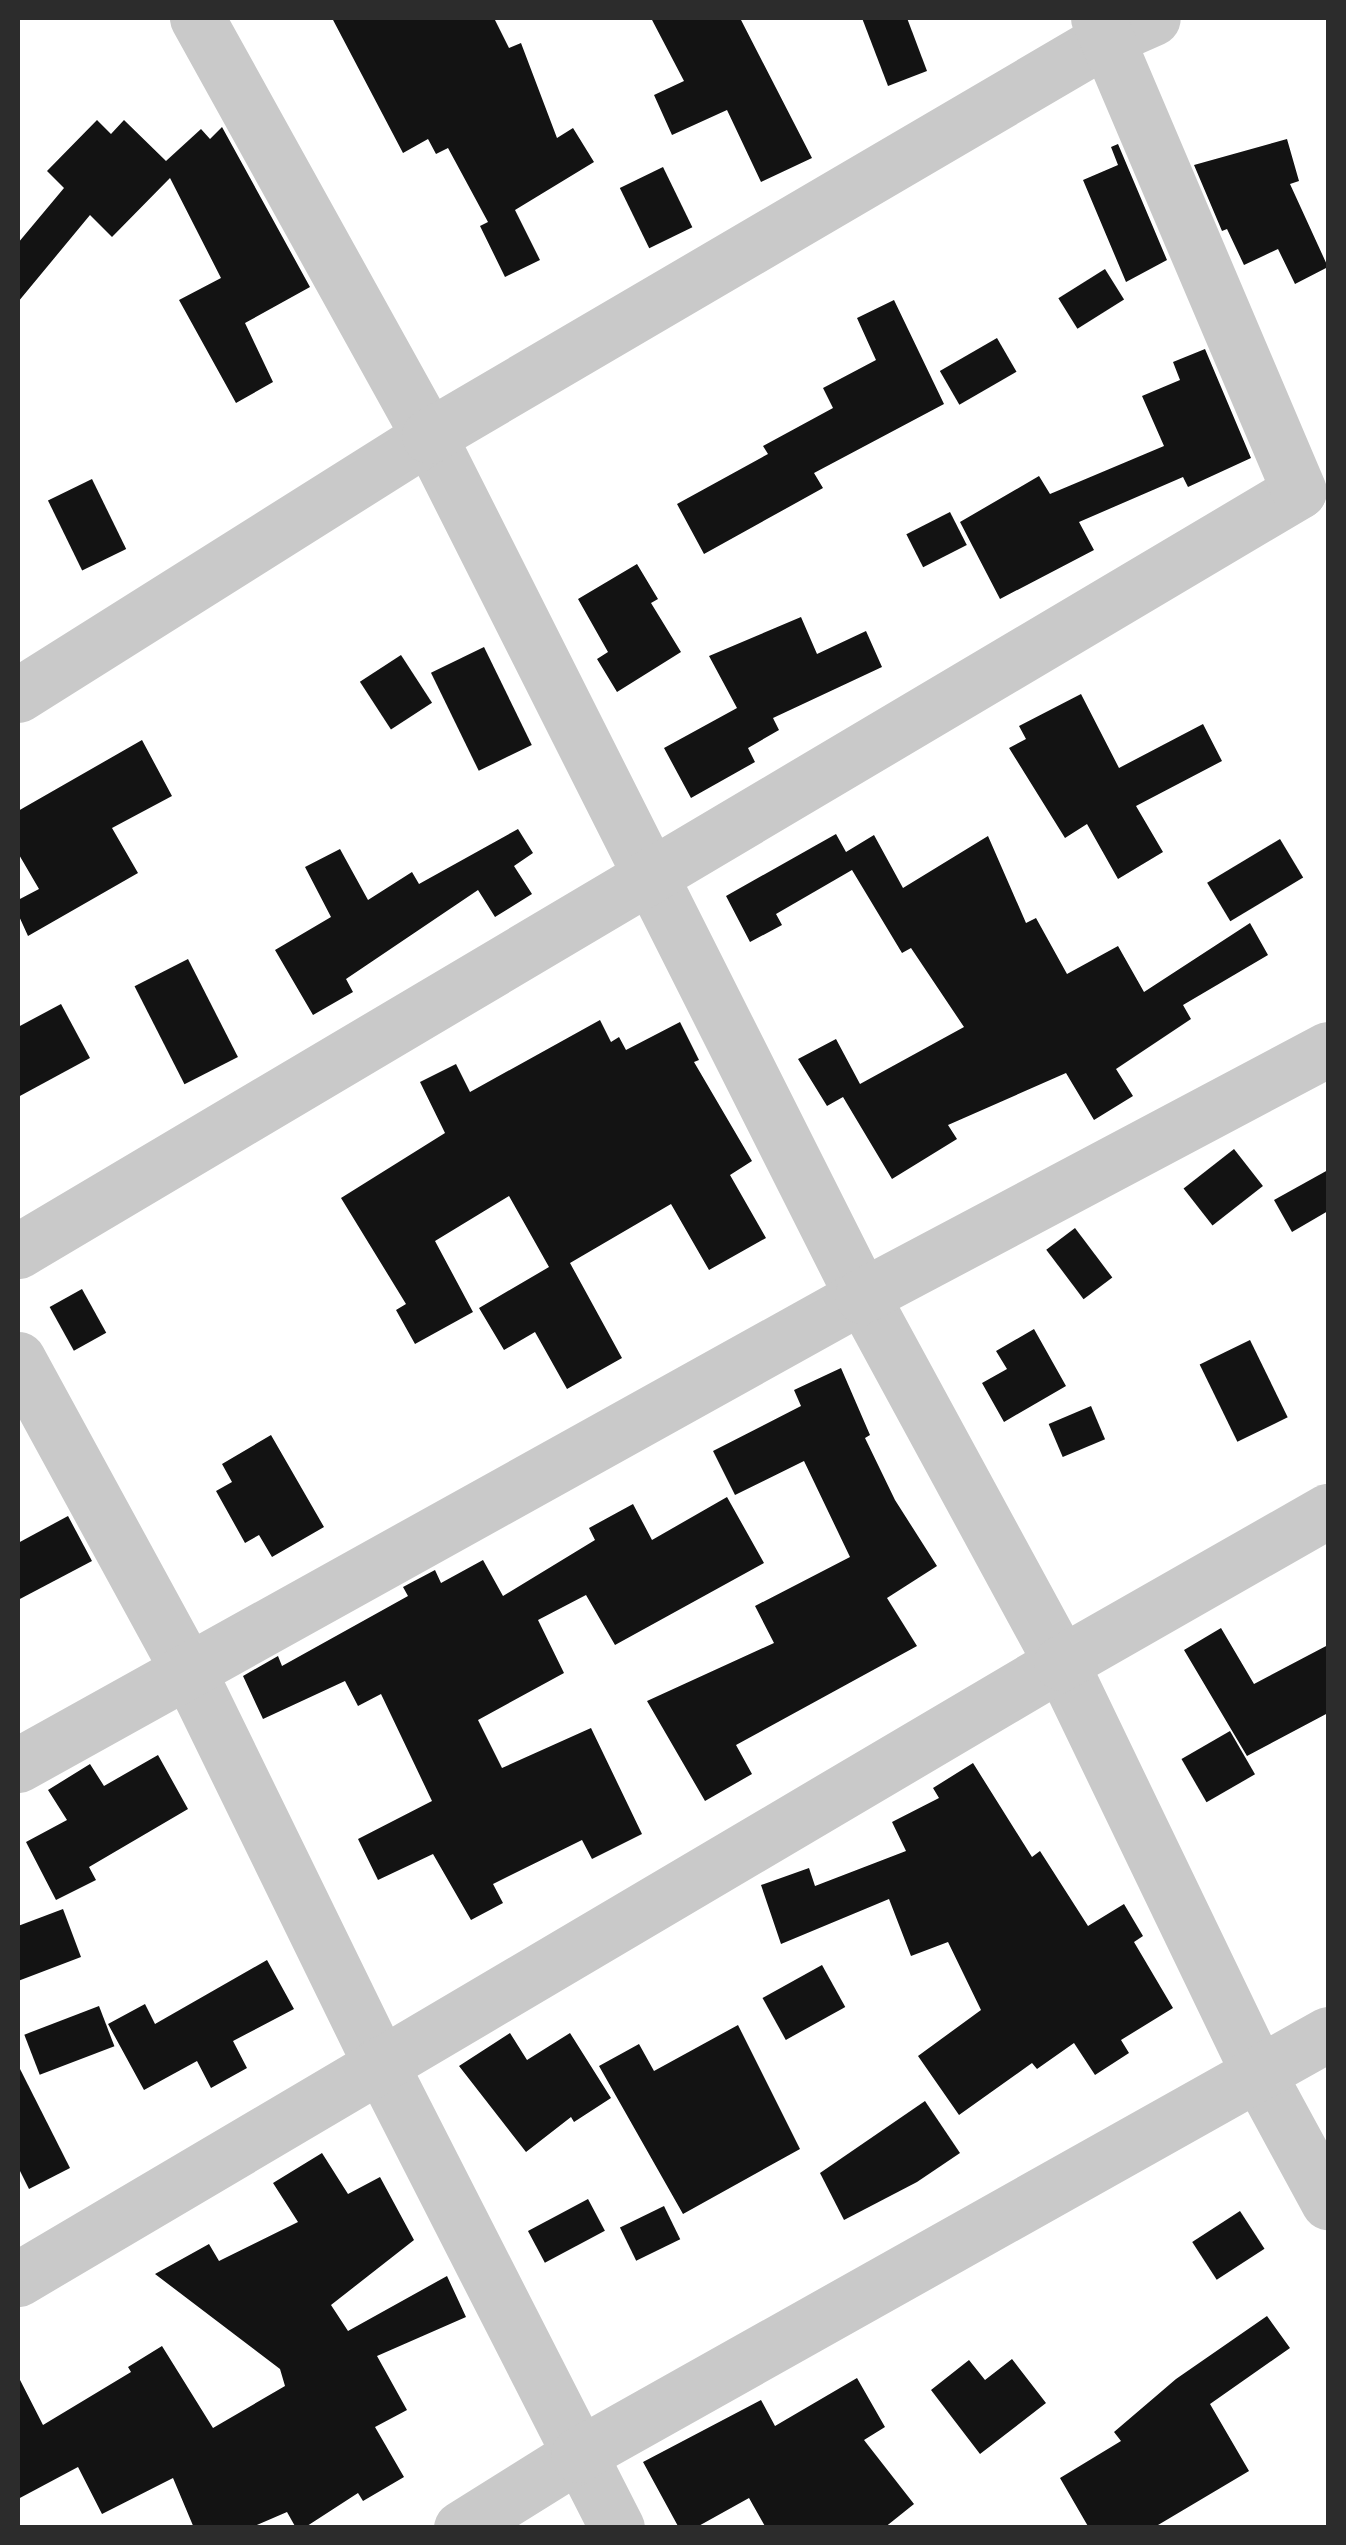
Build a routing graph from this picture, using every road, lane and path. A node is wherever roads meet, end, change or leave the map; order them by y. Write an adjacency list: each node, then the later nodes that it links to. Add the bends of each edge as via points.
1 (1119, 24): 3 (street); 5 (street, via 1299,491)
2 (217, 25): 3 (street)
3 (429, 436): 4 (street); 5 (street)
4 (18, 694)
5 (653, 873): 7 (street); 8 (street)
6 (1328, 1048): 8 (street)
7 (18, 1251)
8 (862, 1296): 11 (street); 12 (street)
9 (18, 1359): 12 (street)
10 (1328, 1511): 11 (street)
11 (1062, 1663): 15 (street); 16 (street)
12 (189, 1672): 13 (street); 15 (street)
13 (18, 1765)
14 (1328, 2034): 16 (street)
15 (380, 2063): 18 (street); 19 (street)
16 (1259, 2075): 17 (street); 19 (street)
17 (1328, 2202)
18 (18, 2279)
19 (578, 2455): 20 (street); 21 (street)
20 (461, 2528)
21 (617, 2528)

